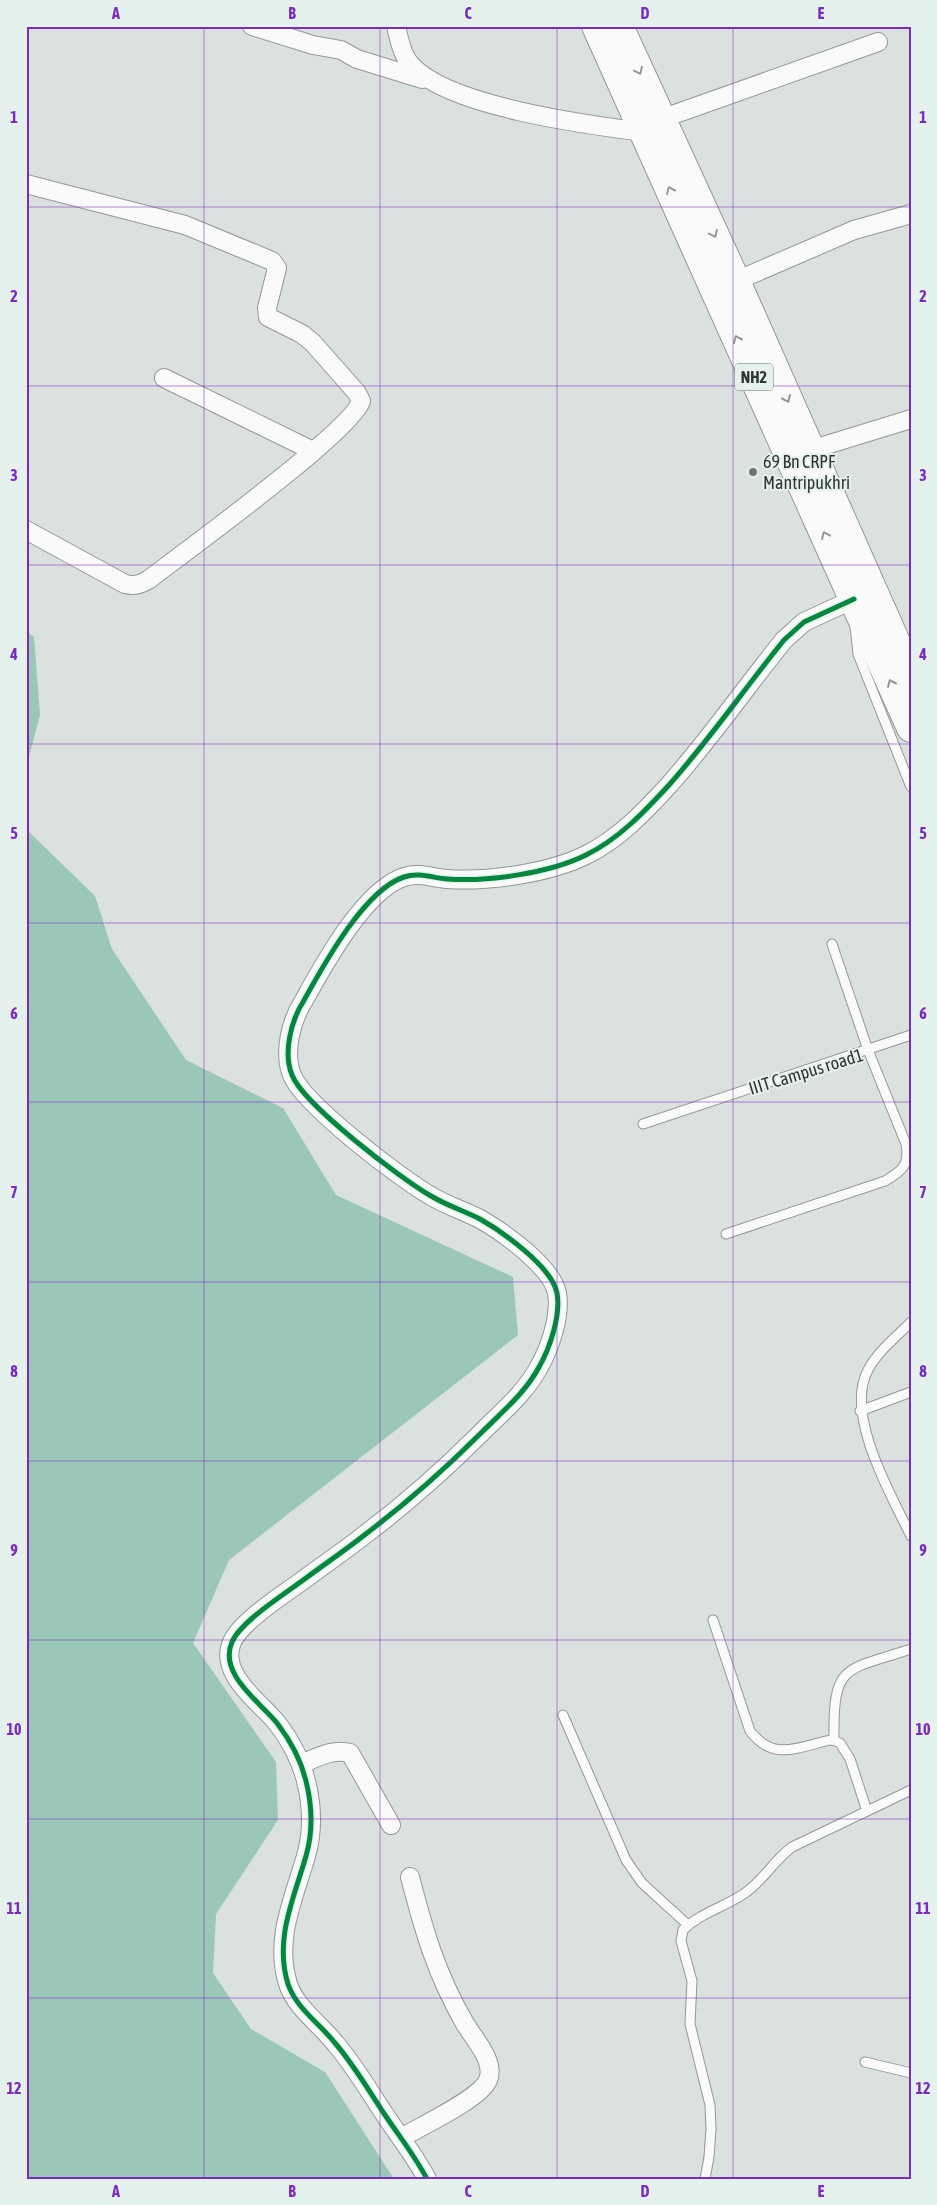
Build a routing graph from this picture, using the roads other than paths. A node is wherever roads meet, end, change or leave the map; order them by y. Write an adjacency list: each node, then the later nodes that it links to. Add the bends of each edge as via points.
1 (252, 26): 6 (street, via 341,50 357,59)
2 (396, 26): 6 (street, via 409,64)
3 (596, 26): 7 (highway, NH2)
4 (619, 26): 7 (highway, NH2, one-way to 7)
5 (878, 42): 7 (street)
6 (444, 86): 7 (street, via 552,119)
7 (653, 125): 10 (highway, NH2, one-way to 10); 16 (highway, NH2, one-way to 7)
8 (26, 184): 14 (street, via 185,224 275,264 276,272 266,308 268,317 313,343 358,393 361,401 351,416)
9 (911, 214): 10 (street, via 854,230)
10 (736, 281): 13 (highway, NH2, one-way to 13)
11 (164, 378): 14 (street)
12 (911, 419): 13 (street)
13 (810, 450): 16 (highway, NH2)
14 (313, 451): 15 (street, via 139,585 124,584)
15 (26, 530)
16 (860, 598): 17 (highway, NH2); 18 (highway, NH2, one-way to 16); 19 (lane, via 855,636 858,654); 33 (street, via 804,622 784,640 684,768 629,826 584,857 551,867 484,878 447,879 414,875 404,877 374,895 355,918 297,1013 288,1060 292,1077 305,1096 412,1184 493,1227 522,1250 552,1280 557,1297 556,1319 540,1366 514,1400 441,1473 366,1534 252,1618 235,1636 229,1657 236,1676 287,1737)
17 (910, 658)
18 (911, 728)
19 (911, 788)
20 (832, 944): 22 (lane)
21 (911, 1035): 22 (lane)
22 (868, 1050): 23 (lane, IIIT Campus road1); 24 (lane, IIIT Campus road1, via 906,1144 908,1153 901,1171 886,1181)
23 (643, 1124)
24 (726, 1234)
25 (911, 1322): 27 (lane, via 879,1354 867,1372)
26 (911, 1392): 27 (lane)
27 (860, 1411): 28 (lane, via 865,1432)
28 (911, 1536)
29 (713, 1620): 32 (lane, via 750,1730 757,1740 780,1751)
30 (911, 1649): 32 (lane, via 860,1666 842,1677 836,1688)
31 (563, 1715): 38 (lane, via 626,1860 642,1883)
32 (834, 1740): 35 (lane, via 844,1747 850,1759)
33 (301, 1764): 36 (street, via 330,1753 350,1753); 41 (street, via 310,1806 310,1831 307,1853 288,1914 284,1946 288,1984 302,2008 350,2063)
34 (911, 1790): 35 (lane)
35 (867, 1811): 38 (lane, via 792,1847 746,1892)
36 (391, 1825)
37 (410, 1877): 41 (street, via 435,1965 490,2068 489,2078 479,2092)
38 (688, 1925): 43 (lane, via 681,1935 692,1981 690,2024 710,2105 709,2158)
39 (865, 2062): 40 (lane)
40 (911, 2073)
41 (401, 2138): 42 (street)
42 (427, 2179)
43 (704, 2179)

